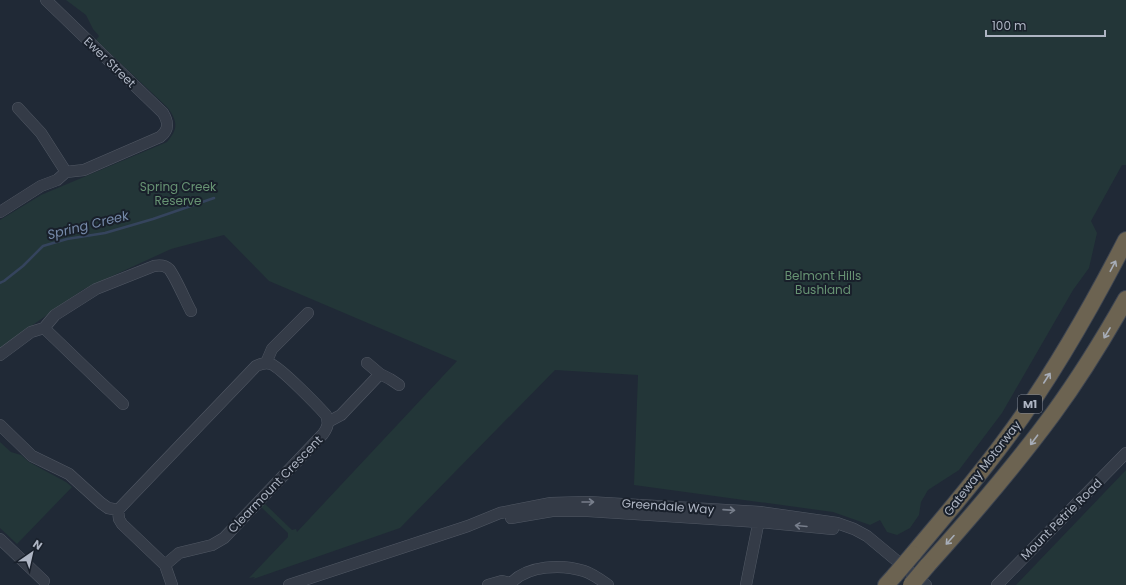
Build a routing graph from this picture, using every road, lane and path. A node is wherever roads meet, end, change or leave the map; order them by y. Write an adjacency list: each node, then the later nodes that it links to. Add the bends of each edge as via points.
1 (46, 0): 3 (street, Ewer Street, via 163,114 168,127 160,137 84,170)
2 (18, 108): 3 (street, via 41,133)
3 (66, 172): 4 (street, via 57,180 41,186)
4 (0, 212)
5 (1126, 240): 23 (highway, Gateway Motorway / M1, one-way to 5, bridge, via 966,492 1004,442 1077,331)
6 (1126, 299): 31 (highway, Gateway Motorway / M1, one-way to 31, bridge, via 1088,363 1053,414 983,503)
7 (191, 311): 9 (street, via 168,268 159,265 96,289 55,315)
8 (308, 313): 11 (street, via 272,349)
9 (44, 328): 10 (street, via 31,332); 15 (street)
10 (0, 355)
11 (266, 363): 16 (street, Clearmount Crescent, via 277,367 326,415); 19 (street, via 256,366)
12 (367, 363): 13 (street)
13 (380, 374): 14 (street); 16 (street, via 341,415)
14 (398, 385)
15 (123, 404)
16 (328, 422): 22 (street, Clearmount Crescent, via 323,434 224,538 212,545 179,553)
17 (0, 425): 19 (street, via 32,456 69,474 101,503)
18 (1126, 453): 33 (street, Mount Petrie Road)
19 (118, 510): 22 (street, via 122,524)
20 (760, 517): 27 (street, Greendale Way, via 552,511 468,526); 30 (street); 32 (street, Greendale Way, via 867,536)
21 (0, 539): 24 (street)
22 (165, 565): 26 (street)
23 (890, 580)
24 (44, 584)
25 (511, 584): 28 (street, via 502,581); 29 (street, via 522,574 555,566 585,571)
26 (172, 585)
27 (289, 585)
28 (488, 585)
29 (608, 585)
30 (746, 585)
31 (911, 585)
32 (926, 585)
33 (997, 585)

